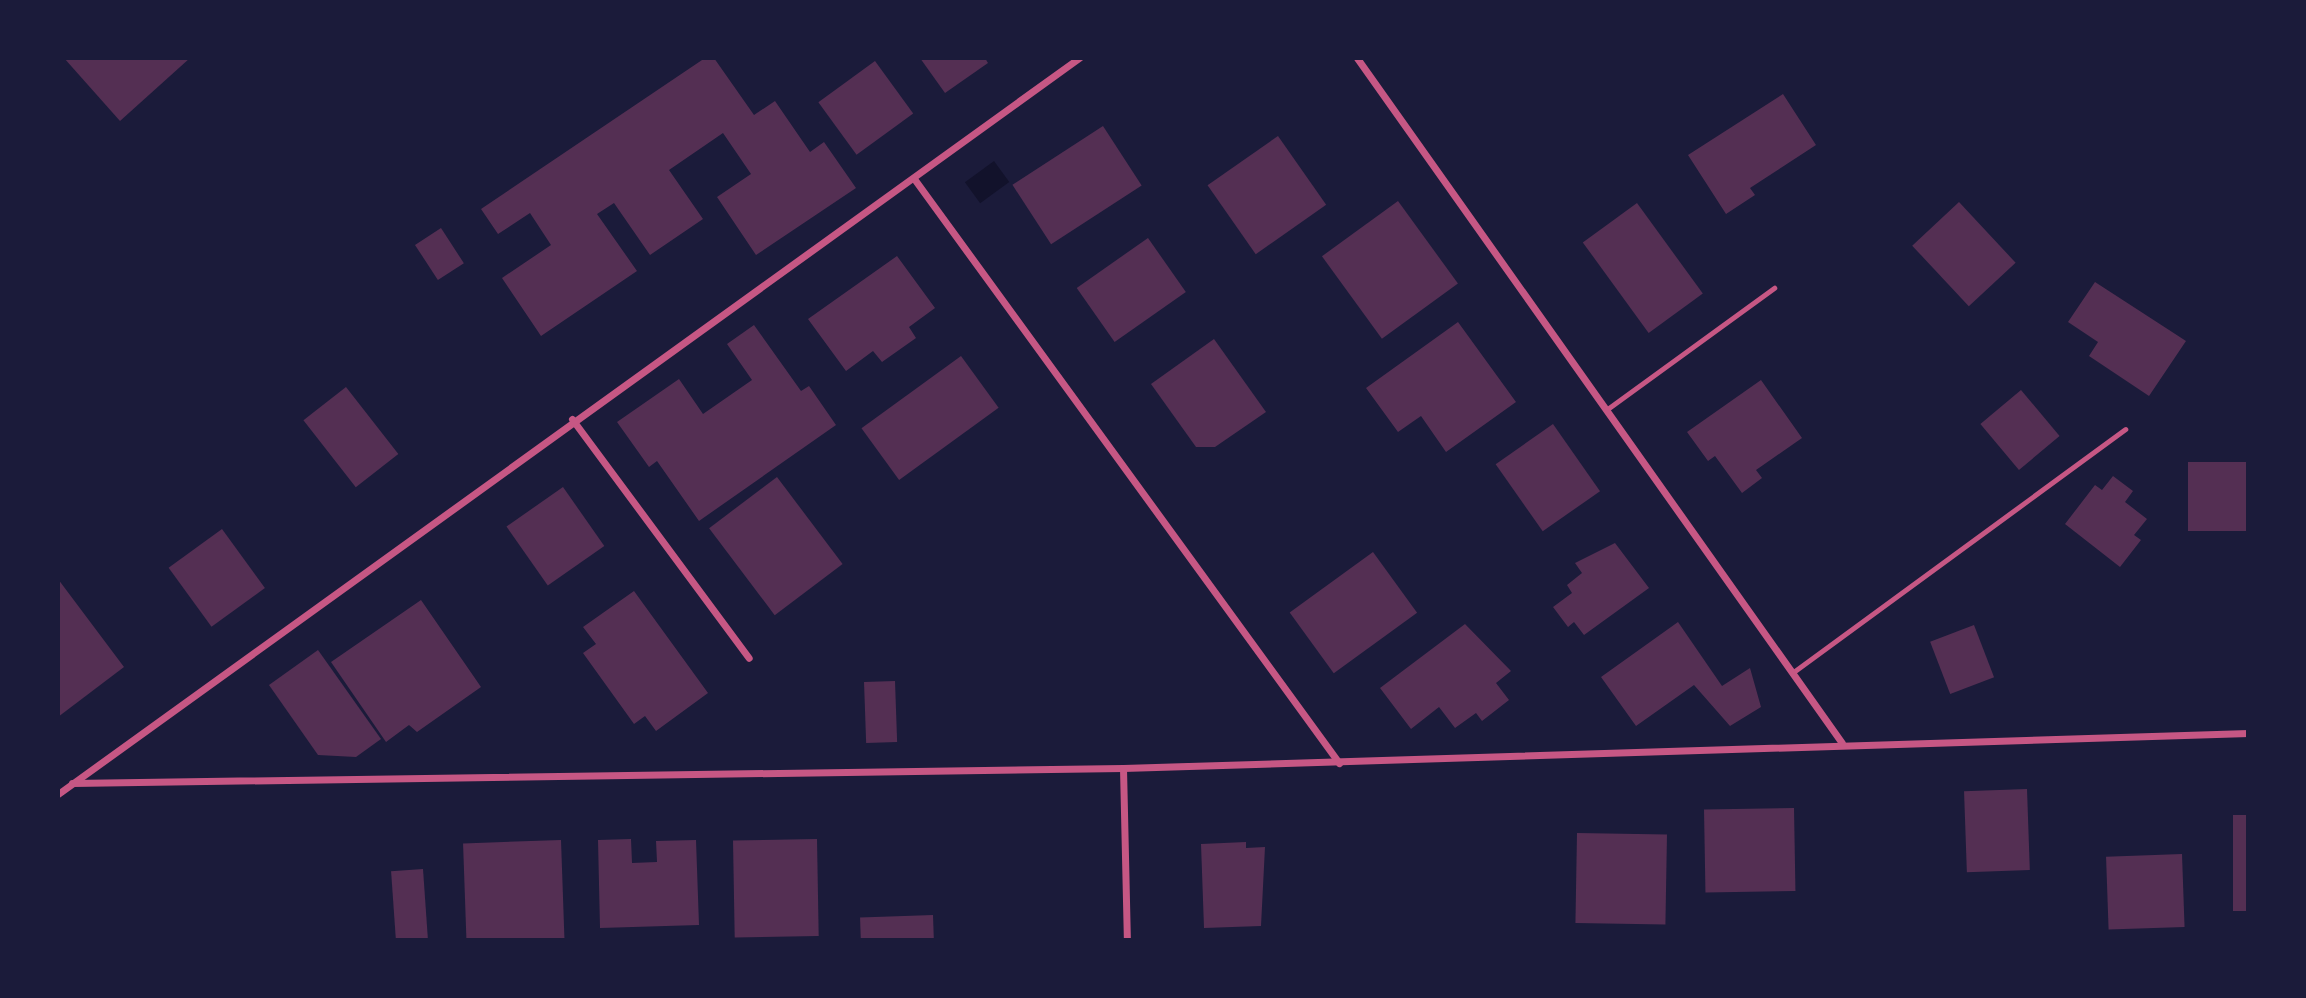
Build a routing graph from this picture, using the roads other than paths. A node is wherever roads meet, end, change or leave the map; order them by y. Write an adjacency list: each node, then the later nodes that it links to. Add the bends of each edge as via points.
1 (1079, 58): 3 (street)
2 (1357, 58): 5 (street)
3 (915, 180): 6 (street); 12 (street)
4 (1774, 288): 5 (lane)
5 (1606, 410): 9 (street)
6 (572, 419): 8 (street); 14 (street)
7 (2125, 429): 9 (lane)
8 (749, 658)
9 (1792, 673): 11 (street)
10 (2248, 733): 11 (street)
11 (1842, 743): 12 (street)
12 (1339, 763): 13 (street)
13 (1123, 768): 14 (street); 16 (street)
14 (72, 783): 15 (street)
15 (58, 794)
16 (1127, 940)

